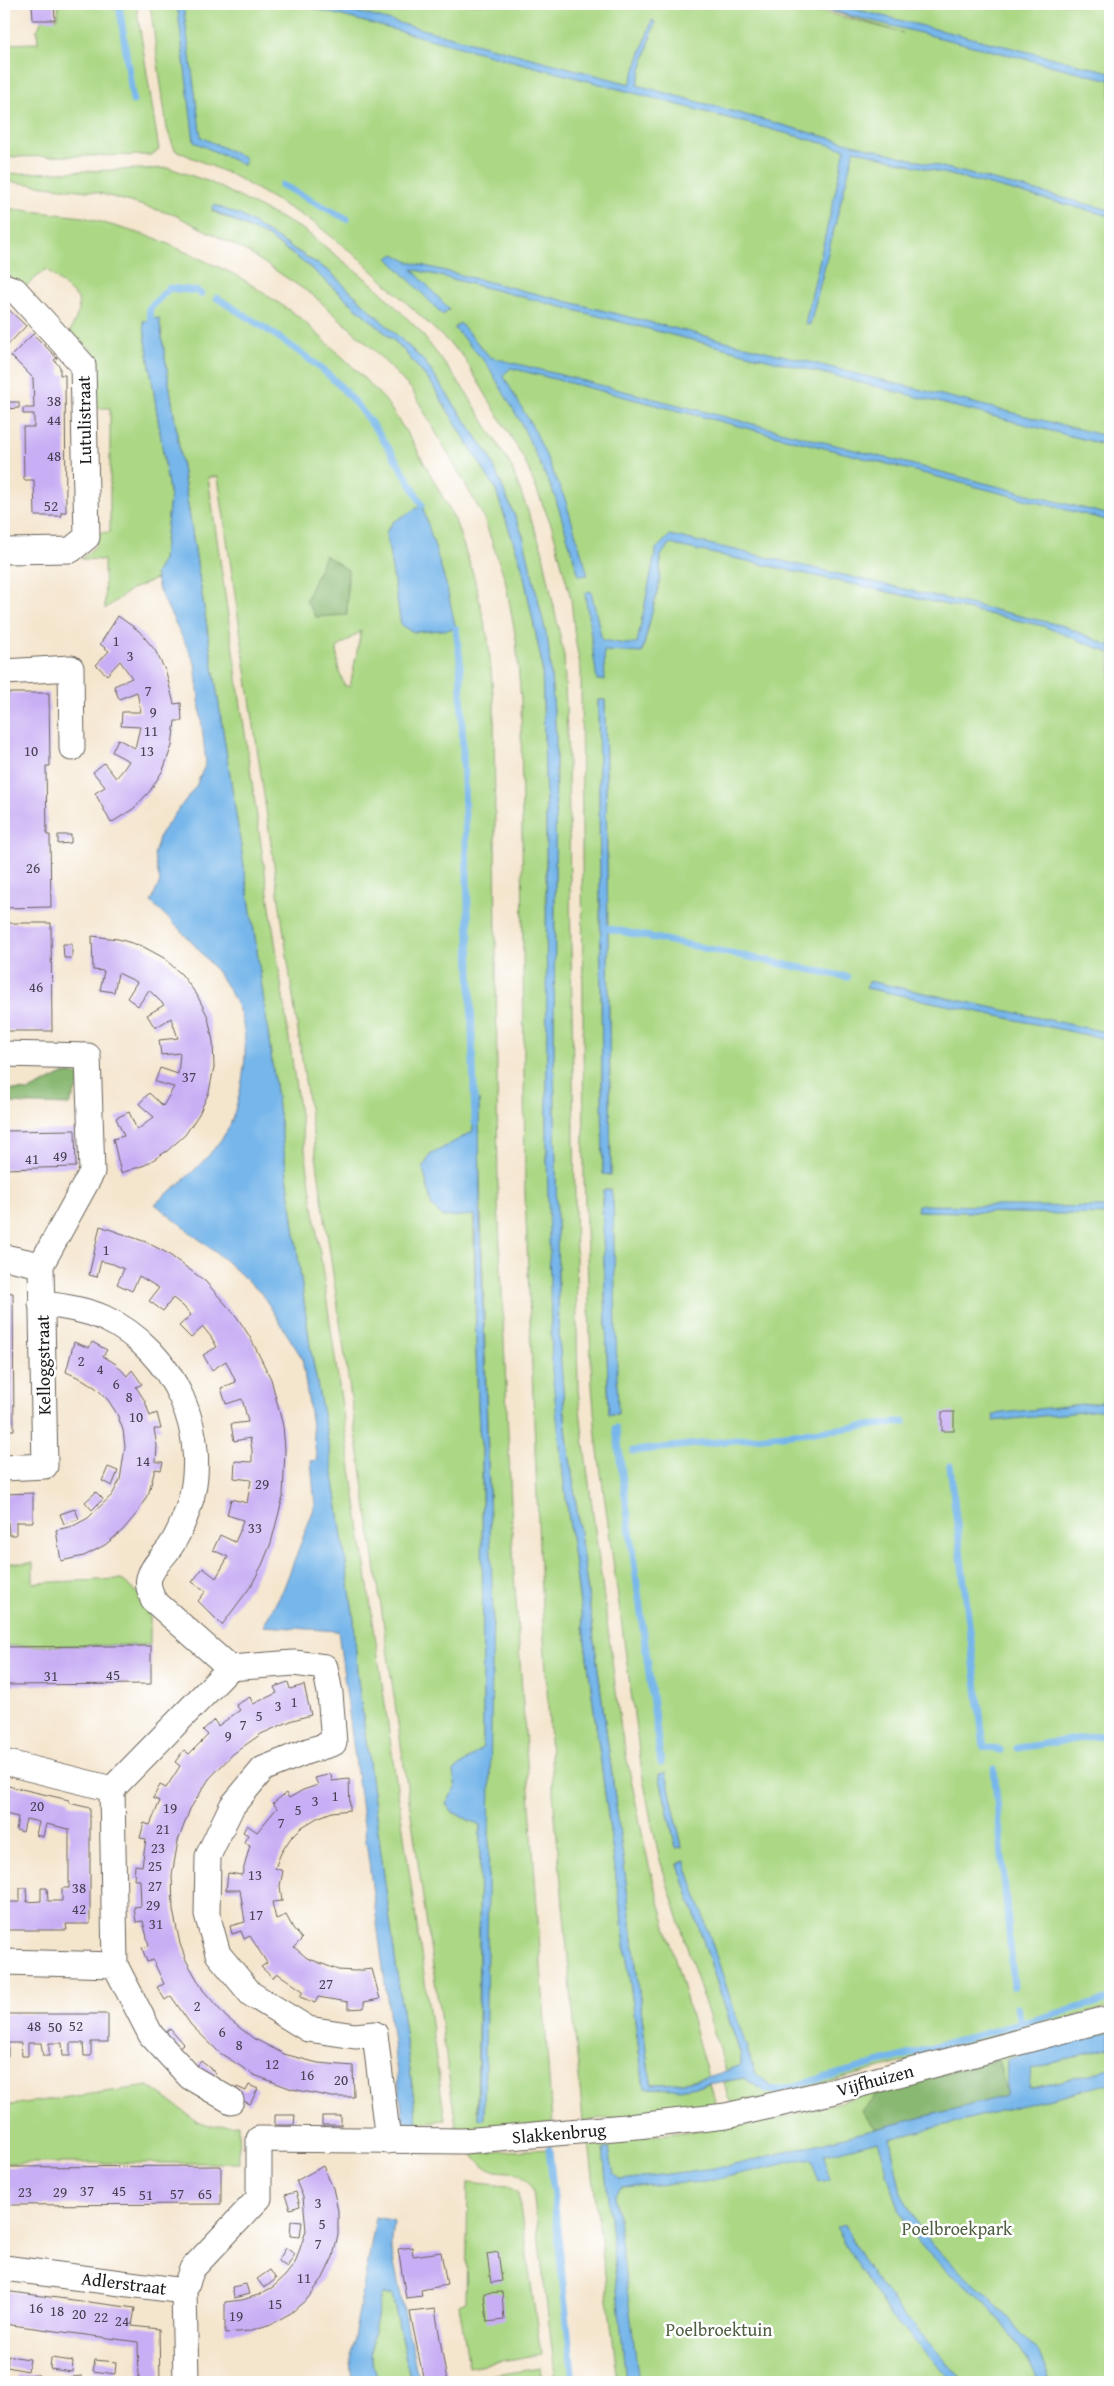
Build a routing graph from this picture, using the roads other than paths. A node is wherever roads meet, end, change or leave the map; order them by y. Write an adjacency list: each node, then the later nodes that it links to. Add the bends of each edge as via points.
1 (4, 286): 2 (street, Lutulistraat, via 15,290 83,365 87,537 71,550)
2 (4, 551)
3 (4, 672): 4 (street, via 71,668)
4 (72, 748)
5 (4, 1054): 7 (street, Kelloggstraat, via 88,1056 92,1172)
6 (4, 1257): 7 (street)
7 (41, 1265): 8 (street, Kelloggstraat)
8 (41, 1304): 9 (street, Kelloggstraat, via 45,1466); 10 (street, via 84,1311 125,1330 158,1360 178,1391 190,1419 194,1441 194,1486 180,1529 155,1566 149,1584 153,1600)
9 (4, 1468)
10 (230, 1668): 12 (street); 18 (street, via 294,1663 325,1667 334,1743 264,1769 232,1806 208,1856 207,1914 218,1954 251,1994 308,2028 355,2036 375,2034)
11 (4, 1762): 12 (street)
12 (112, 1789): 14 (street)
13 (4, 1962): 14 (street)
14 (114, 1964): 16 (street, via 151,2035 190,2077)
15 (1110, 2018): 17 (street, Vijfhuizen, via 835,2091 726,2116)
16 (231, 2101)
17 (637, 2126): 18 (street, Slakkenbrug, via 481,2140)
18 (388, 2141): 20 (street, via 260,2139 258,2198 192,2269)
19 (4, 2268): 20 (street, Adlerstraat)
20 (184, 2291): 21 (street, Adlerstraat)
21 (186, 2382)

